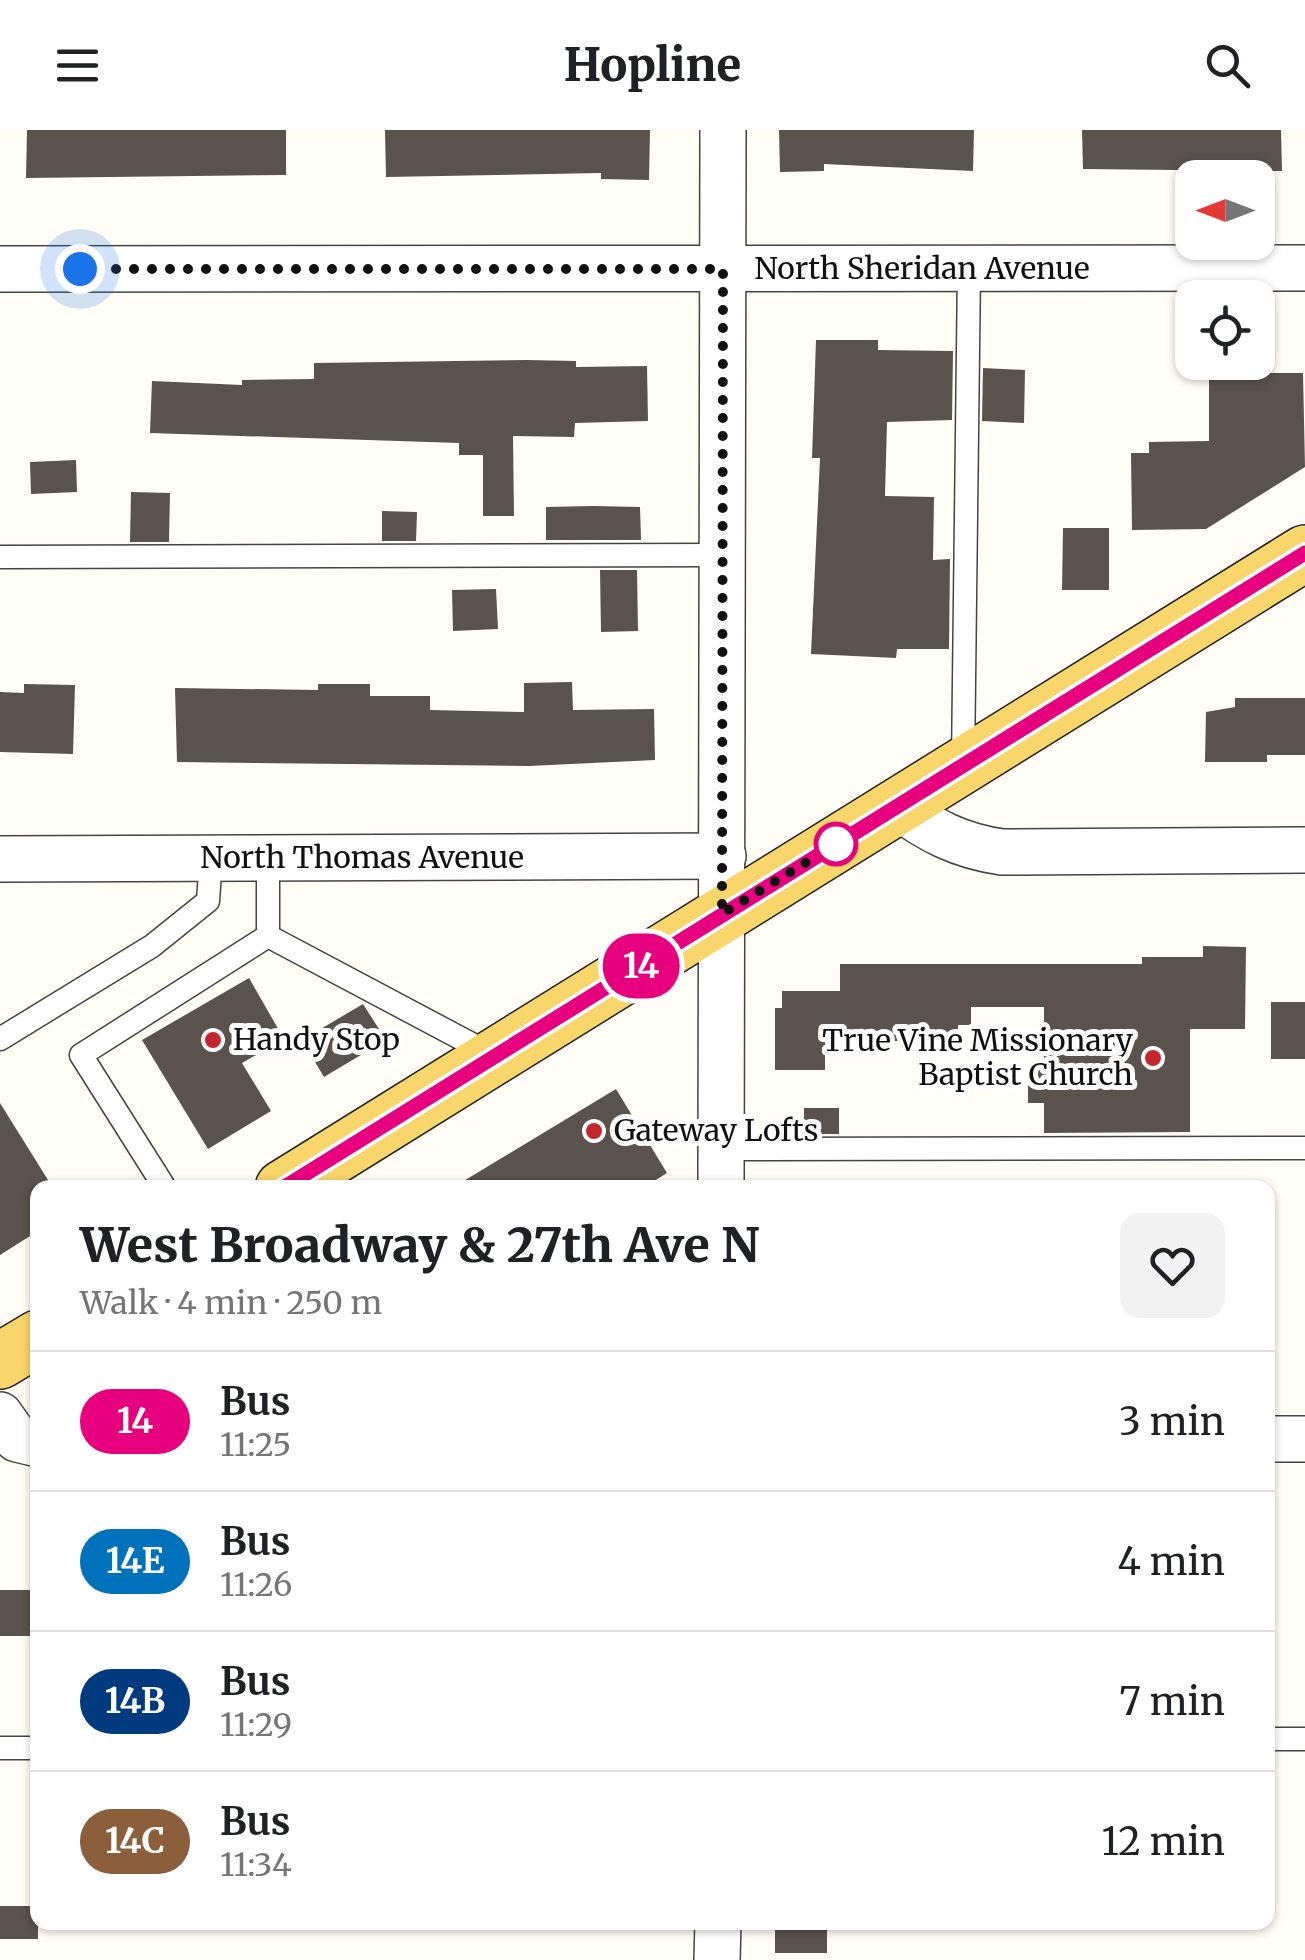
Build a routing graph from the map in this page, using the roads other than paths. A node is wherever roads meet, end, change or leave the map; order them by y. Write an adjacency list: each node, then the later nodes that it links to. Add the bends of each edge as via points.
1 (723, 130): 5 (street)
2 (969, 268): 3 (street, North Sheridan Avenue); 5 (street, North Sheridan Avenue); 9 (lane)
3 (1305, 268)
4 (0, 269): 5 (street, North Sheridan Avenue)
5 (723, 269): 6 (street)
6 (723, 554): 8 (lane); 12 (street)
7 (1304, 554): 9 (main road)
8 (0, 557)
9 (963, 765): 10 (main road)
10 (897, 806): 11 (street, via 964,846 1002,852); 16 (main road)
11 (1305, 850)
12 (723, 856): 14 (street, North Thomas Avenue); 16 (street)
13 (211, 858): 14 (street, North Thomas Avenue); 15 (street, North Thomas Avenue); 18 (lane, via 208,901 152,946)
14 (268, 858): 17 (lane)
15 (0, 860)
16 (722, 914): 19 (main road); 21 (street)
17 (268, 936): 19 (lane); 22 (lane, via 80,1055)
18 (0, 1039)
19 (497, 1058): 23 (main road)
20 (1305, 1148): 21 (lane)
21 (721, 1168)
22 (160, 1180)
23 (297, 1180)
24 (30, 1343): 25 (main road)
25 (0, 1361)
26 (0, 1416): 29 (street, via 17,1440)
27 (1305, 1438): 28 (street)
28 (1275, 1439)
29 (30, 1442)
30 (1305, 1739): 31 (lane)
31 (1275, 1740)
32 (0, 1748): 33 (lane)
33 (30, 1748)
34 (718, 1930): 35 (street)
35 (718, 1960)

